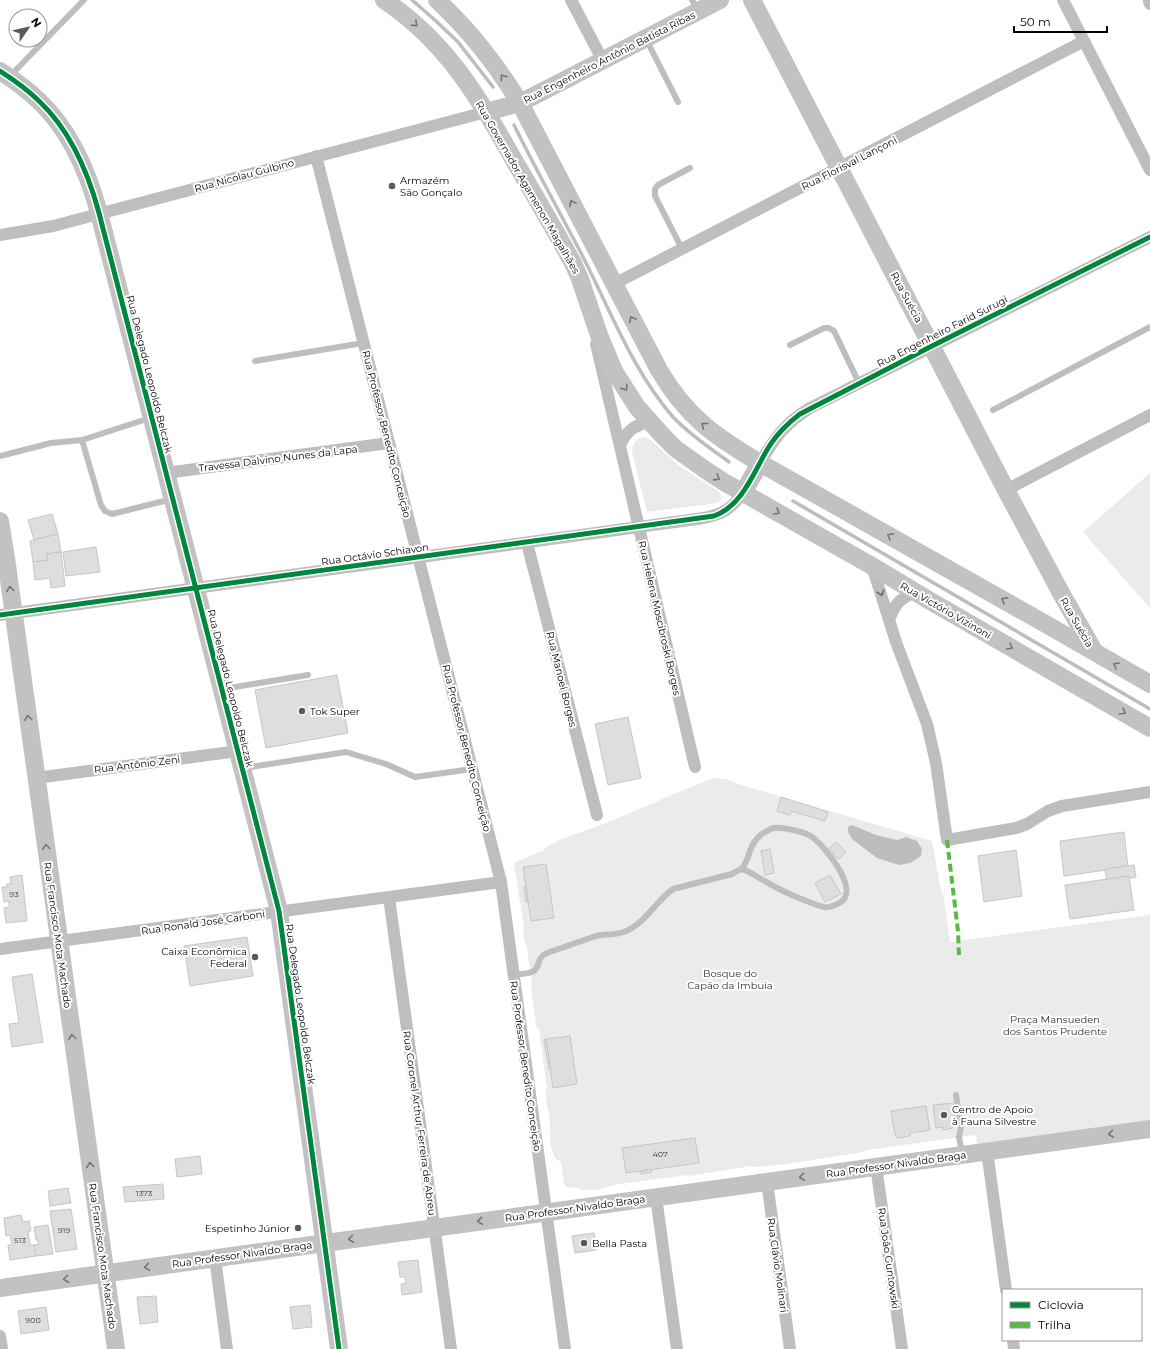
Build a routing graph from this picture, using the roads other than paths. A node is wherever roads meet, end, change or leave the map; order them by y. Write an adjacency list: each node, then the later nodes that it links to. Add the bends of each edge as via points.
1 (84, 0): 12 (lane)
2 (384, 0): 15 (street, Rua Governador Agamenon Magalhães, one-way to 15, via 404,14 439,47 456,66)
3 (437, 0): 14 (street, one-way to 3, via 470,33)
4 (571, 0): 11 (street)
5 (720, 0): 8 (street, Rua Engenheiro Antônio Batista Ribas)
6 (752, 0): 18 (street, Rua Suécia)
7 (1063, 0): 10 (street)
8 (696, 6): 9 (street, Rua Engenheiro Antônio Batista Ribas)
9 (646, 38): 11 (street, Rua Engenheiro Antônio Batista Ribas); 13 (lane)
10 (1084, 41): 18 (street, Rua Florisval Lançoni); 19 (street)
11 (603, 61): 14 (street, Rua Engenheiro Antônio Batista Ribas)
12 (4, 74): 20 (street, Rua Delegado Leopoldo Belczak, via 26,89 55,117 86,172)
13 (678, 102)
14 (520, 103): 15 (street, Rua Engenheiro Antônio Batista Ribas); 24 (street, one-way to 14)
15 (486, 112): 16 (street, Rua Nicolau Gulbino); 25 (street, Rua Governador Agamenon Magalhães, via 567,251)
16 (316, 156): 20 (street, Rua Nicolau Gulbino); 27 (street, Rua Professor Benedito Conceição)
17 (690, 168): 23 (lane, via 655,189 655,196)
18 (839, 168): 23 (street, Rua Florisval Lançoni); 29 (street, Rua Suécia)
19 (1150, 170)
20 (99, 214): 21 (street, Rua Nicolau Gulbino, via 53,226); 34 (street, Rua Delegado Leopoldo Belczak)
21 (0, 235)
22 (1150, 237): 29 (street, Rua Engenheiro Farid Surugi)
23 (682, 249): 24 (street, Rua Florisval Lançoni)
24 (614, 284): 40 (street, one-way to 24, via 718,437 678,400 659,370)
25 (582, 287): 35 (street, Rua Governador Agamenon Magalhães, one-way to 35, via 614,371); 38 (street, Rua Helena Moscibroski Borges)
26 (1150, 327): 32 (lane)
27 (364, 343): 30 (lane); 37 (street, Rua Professor Benedito Conceição)
28 (790, 345): 31 (lane, via 829,328 834,331)
29 (932, 346): 31 (street, Rua Engenheiro Farid Surugi); 42 (street, Rua Suécia)
30 (255, 361)
31 (859, 383): 40 (street, Rua Engenheiro Farid Surugi, via 792,420 777,435)
32 (993, 410)
33 (1150, 415): 42 (street)
34 (152, 418): 36 (lane); 41 (street, Rua Delegado Leopoldo Belczak)
35 (650, 422): 38 (street, via 632,429 624,436); 43 (street, Rua Governador Agamenon Magalhães, one-way to 43, via 676,449)
36 (82, 440): 39 (lane, via 51,443); 44 (lane, via 105,511 112,514)
37 (389, 443): 41 (street, Travessa Dalvino Nunes da Lapa); 48 (street, Rua Professor Benedito Conceição)
38 (620, 445): 46 (street, Rua Helena Moscibroski Borges)
39 (0, 456)
40 (760, 463): 43 (street); 55 (street, one-way to 40)
41 (166, 473): 44 (street, Rua Delegado Leopoldo Belczak)
42 (1006, 490): 52 (street, Rua Suécia)
43 (743, 493): 46 (street, Rua Octávio Schiavon, via 731,507 714,516); 49 (street, Rua Victório Vizinoni, one-way to 49)
44 (173, 499): 50 (street, Rua Delegado Leopoldo Belczak)
45 (0, 521): 53 (street, Rua Francisco Mota Machado, one-way to 45)
46 (639, 527): 47 (street, Rua Octávio Schiavon); 62 (street, Rua Helena Moscibroski Borges)
47 (527, 543): 48 (street, Rua Octávio Schiavon); 66 (street, Rua Manoel Borges)
48 (418, 557): 50 (street, Rua Octávio Schiavon); 63 (street, Rua Professor Benedito Conceição)
49 (872, 566): 51 (street, Rua Victório Vizinoni); 54 (street, one-way to 54)
50 (196, 588): 53 (street, Rua Octávio Schiavon); 59 (street, Rua Delegado Leopoldo Belczak)
51 (915, 592): 54 (street, via 898,602); 60 (street, Rua Victório Vizinoni, one-way to 60)
52 (1061, 593): 55 (street, Rua Suécia, via 1059,610 1054,617); 56 (street, Rua Suécia)
53 (7, 614): 64 (street, Rua Francisco Mota Machado, one-way to 53)
54 (889, 620): 65 (street, via 927,724 936,763 947,840 1016,828 1062,806)
55 (1044, 623): 56 (street)
56 (1094, 652): 58 (street, one-way to 56)
57 (308, 675): 59 (lane)
58 (1150, 684)
59 (222, 689): 61 (street, Rua Delegado Leopoldo Belczak)
60 (1150, 728)
61 (240, 760): 63 (lane, via 346,752 386,764 415,777); 64 (street, Rua Antônio Zeni); 70 (street, Rua Delegado Leopoldo Belczak)
62 (695, 767)
63 (472, 769): 68 (street, Rua Professor Benedito Conceição)
64 (36, 778): 71 (street, Rua Francisco Mota Machado, one-way to 64)
65 (1150, 792)
66 (597, 815)
67 (741, 869): 67 (lane, via 750,871 791,896 824,907 843,901 847,894 846,881 820,844 808,835 784,829 772,828 761,834 754,841 746,863); 73 (lane, via 732,874 673,889 633,928 622,933 596,936 547,953 538,960 535,970)
68 (501, 882): 69 (street, Rua Ronald José Carboni); 73 (street, Rua Professor Benedito Conceição)
69 (389, 897): 70 (street, Rua Ronald José Carboni); 82 (street, Rua Coronel Arthur Ferreira de Abreu)
70 (279, 911): 71 (street, Rua Ronald José Carboni); 83 (street, Rua Delegado Leopoldo Belczak)
71 (59, 941): 72 (street, Rua Ronald José Carboni); 85 (street, Rua Francisco Mota Machado, one-way to 71)
72 (0, 949)
73 (514, 975): 81 (street, Rua Professor Benedito Conceição)
74 (956, 1095): 77 (lane)
75 (1150, 1129): 76 (street, Rua Professor Nivaldo Braga, one-way to 76)
76 (987, 1151): 77 (street, Rua Professor Nivaldo Braga); 87 (street)
77 (962, 1155): 78 (street, Rua Professor Nivaldo Braga)
78 (876, 1166): 79 (street, Rua Professor Nivaldo Braga, one-way to 79); 97 (street, Rua João Guntowski)
79 (767, 1182): 80 (street, Rua Professor Nivaldo Braga); 96 (street, Rua Clávio Molinari)
80 (656, 1197): 81 (street, Rua Professor Nivaldo Braga); 95 (street)
81 (546, 1212): 82 (street, Rua Professor Nivaldo Braga, one-way to 82); 94 (street, Rua Professor Benedito Conceição)
82 (434, 1228): 83 (street, Rua Professor Nivaldo Braga, one-way to 83); 93 (street, Rua Coronel Arthur Ferreira de Abreu)
83 (325, 1243): 84 (street, Rua Professor Nivaldo Braga); 92 (street, Rua Delegado Leopoldo Belczak)
84 (215, 1258): 85 (street, Rua Professor Nivaldo Braga, one-way to 85); 91 (street)
85 (105, 1273): 86 (street, Rua Professor Nivaldo Braga, one-way to 86); 90 (street, Rua Francisco Mota Machado)
86 (0, 1288)
87 (1006, 1289)
88 (0, 1336): 89 (street)
89 (2, 1349)
90 (116, 1349)
91 (227, 1349)
92 (339, 1349)
93 (451, 1349)
94 (565, 1349)
95 (677, 1349)
96 (790, 1349)
97 (902, 1349)

